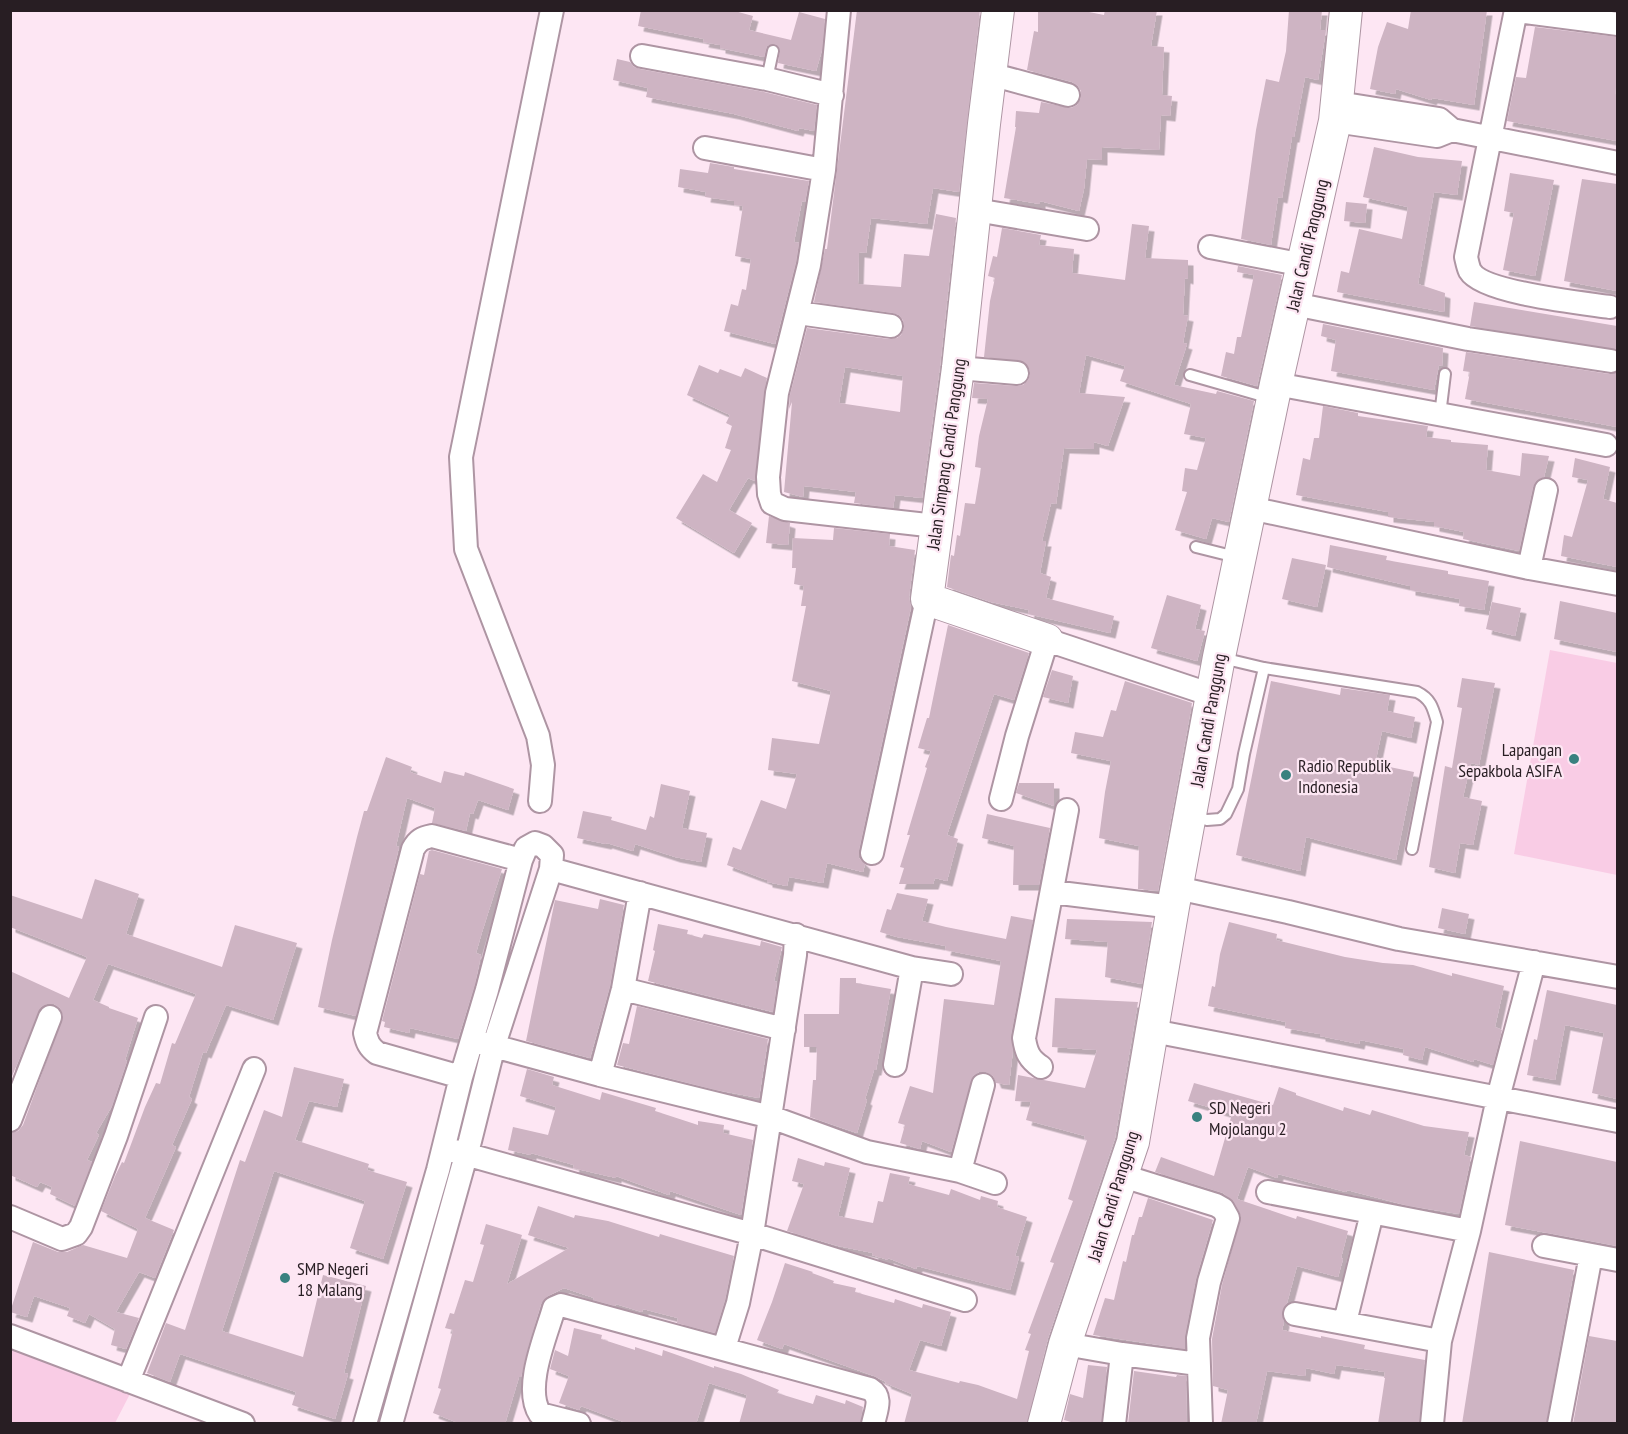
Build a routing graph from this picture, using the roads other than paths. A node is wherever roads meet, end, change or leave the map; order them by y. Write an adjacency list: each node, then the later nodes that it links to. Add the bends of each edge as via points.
1 (552, 10): 47 (street, via 461,457 466,549 538,735 543,765)
2 (839, 10): 11 (street)
3 (998, 10): 9 (main road, Jalan Simpang Candi Panggung)
4 (1346, 10): 13 (main road, Jalan Candi Panggung)
5 (1516, 11): 6 (street); 14 (street)
6 (1617, 24)
7 (772, 51): 10 (lane)
8 (642, 56): 10 (street)
9 (990, 74): 12 (street); 18 (main road, Jalan Simpang Candi Panggung)
10 (767, 79): 11 (street)
11 (832, 95): 17 (street)
12 (1068, 95)
13 (1336, 112): 14 (street, via 1439,119 1452,130); 21 (main road, Jalan Candi Panggung)
14 (1491, 139): 16 (street); 23 (street, via 1466,257 1470,272 1485,282 1518,292)
15 (705, 148): 17 (street)
16 (1617, 163)
17 (824, 170): 24 (street)
18 (976, 210): 19 (street); 27 (main road, Jalan Simpang Candi Panggung)
19 (1087, 229)
20 (1210, 247): 21 (street)
21 (1304, 265): 22 (main road, Jalan Candi Panggung)
22 (1293, 304): 26 (street, via 1468,339); 31 (main road, Jalan Candi Panggung)
23 (1610, 307)
24 (798, 313): 25 (street); 36 (street, via 777,393 768,477 772,503 785,509)
25 (891, 326)
26 (1611, 361)
27 (958, 368): 28 (street); 36 (main road, Jalan Simpang Candi Panggung)
28 (1017, 373)
29 (1445, 374): 32 (lane)
30 (1191, 375): 31 (lane)
31 (1274, 391): 32 (street); 35 (main road, Jalan Candi Panggung)
32 (1440, 415): 33 (street)
33 (1606, 445)
34 (1546, 490): 39 (street)
35 (1251, 508): 38 (main road, Jalan Candi Panggung); 39 (street)
36 (936, 526): 41 (main road, Jalan Simpang Candi Panggung)
37 (1196, 547): 38 (lane)
38 (1240, 557): 43 (main road, Jalan Candi Panggung)
39 (1529, 568): 40 (street)
40 (1617, 584)
41 (927, 599): 42 (main road); 51 (street)
42 (1047, 640): 45 (street); 46 (street)
43 (1219, 657): 44 (lane); 45 (main road, Jalan Candi Panggung)
44 (1264, 668): 49 (lane, via 1238,789 1226,814 1207,820); 50 (lane, via 1426,696 1437,723)
45 (1212, 695): 49 (main road, Jalan Candi Panggung)
46 (1001, 799)
47 (540, 801)
48 (1066, 810): 54 (street)
49 (1191, 816): 56 (main road, Jalan Candi Panggung)
50 (1412, 849)
51 (872, 853)
52 (521, 860): 53 (street, via 526,848 535,843 552,855); 63 (street); 74 (street, via 432,836 417,841 413,849 365,1032 366,1041 377,1053)
53 (551, 869): 55 (street); 64 (street)
54 (1052, 892): 56 (street); 71 (street, via 1024,1038 1030,1059)
55 (640, 893): 57 (street); 62 (street)
56 (1175, 897): 58 (street, via 1288,912 1399,939); 68 (main road, Jalan Candi Panggung)
57 (796, 936): 59 (street); 67 (street)
58 (1534, 962): 61 (street); 76 (street)
59 (912, 968): 60 (street); 70 (street)
60 (951, 974)
61 (1617, 977)
62 (622, 989): 67 (street); 73 (street)
63 (487, 990): 64 (street); 69 (street)
64 (509, 996): 69 (street)
65 (50, 1017): 78 (street)
66 (156, 1017): 86 (street, via 116,1136 76,1234 62,1239)
67 (784, 1029): 77 (street)
68 (1153, 1031): 76 (street); 82 (main road, Jalan Candi Panggung)
69 (483, 1043): 73 (street); 74 (street); 80 (street)
70 (895, 1065)
71 (1041, 1067)
72 (254, 1069): 101 (street)
73 (600, 1075): 77 (street)
74 (461, 1077): 80 (street)
75 (983, 1085): 81 (street)
76 (1498, 1098): 79 (street); 87 (street)
77 (771, 1117): 81 (street, via 867,1152); 88 (street)
78 (10, 1120)
79 (1617, 1121)
80 (455, 1151): 88 (street); 104 (street, via 406,1289); 105 (street)
81 (960, 1172): 83 (street)
82 (1123, 1176): 97 (main road, Jalan Candi Panggung); 100 (street, via 1216,1205 1228,1218 1209,1282 1198,1338)
83 (995, 1183)
84 (1268, 1192): 85 (street)
85 (1372, 1213): 87 (street); 94 (street)
86 (10, 1217)
87 (1469, 1231): 96 (street)
88 (752, 1234): 92 (street); 98 (street)
89 (1544, 1246): 90 (street)
90 (1591, 1255): 91 (street); 112 (street)
91 (1617, 1260)
92 (965, 1300)
93 (1295, 1314): 94 (street)
94 (1345, 1322): 96 (street)
95 (10, 1336): 101 (street)
96 (1440, 1341): 111 (street)
97 (1065, 1344): 99 (street); 108 (main road, Jalan Candi Panggung)
98 (724, 1348): 106 (street, via 575,1307 556,1307 535,1375 534,1400 540,1414); 107 (street, via 873,1390 878,1399)
99 (1122, 1354): 100 (street); 109 (street)
100 (1198, 1364): 110 (street)
101 (128, 1381): 102 (street)
102 (207, 1417): 103 (street)
103 (243, 1424)
104 (366, 1424)
105 (392, 1424)
106 (579, 1424)
107 (873, 1424)
108 (1044, 1424)
109 (1114, 1424)
110 (1201, 1424)
111 (1432, 1424)
112 (1559, 1424)

